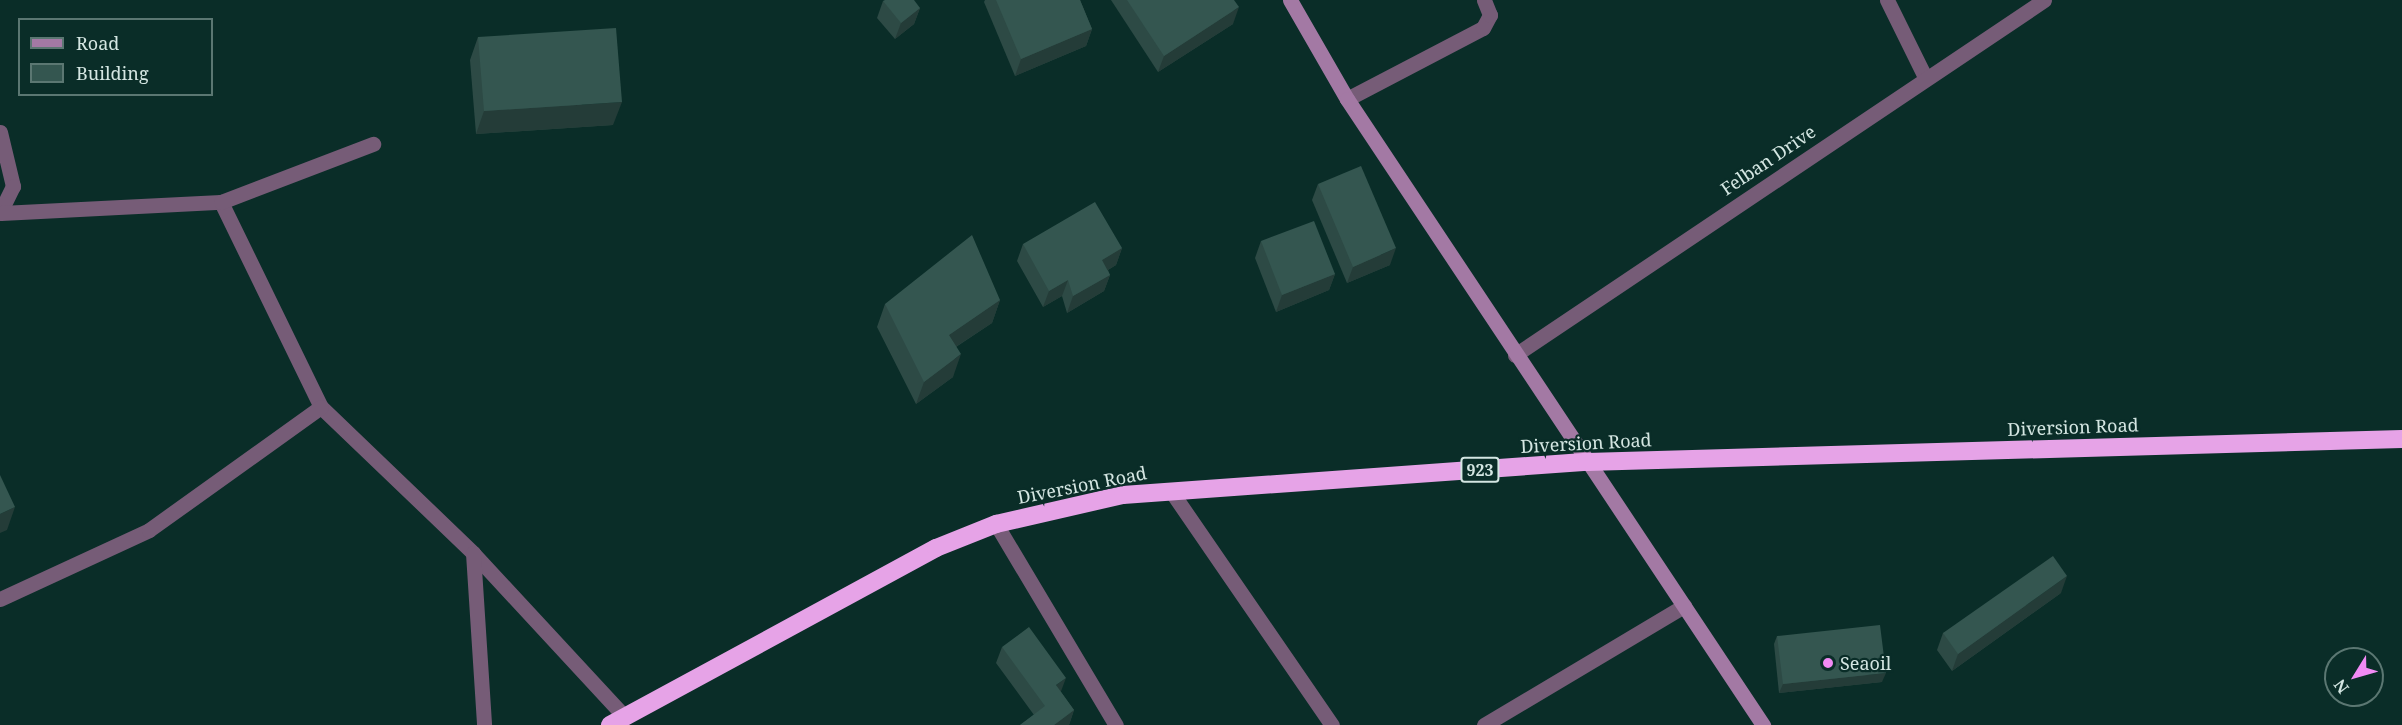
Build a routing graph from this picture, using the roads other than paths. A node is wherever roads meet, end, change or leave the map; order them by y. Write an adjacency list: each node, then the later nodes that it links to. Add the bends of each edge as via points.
1 (1290, 0): 6 (street)
2 (1484, 0): 6 (street, via 1490,15 1484,28)
3 (1887, 0): 5 (street)
4 (2044, 0): 5 (street, Felban Drive)
5 (1925, 77): 11 (street, Felban Drive)
6 (1347, 99): 11 (street)
7 (0, 132): 10 (street, via 13,186)
8 (374, 144): 9 (street)
9 (221, 202): 10 (street); 12 (street)
10 (1, 213)
11 (1515, 355): 14 (street)
12 (321, 407): 17 (street); 18 (street, via 149,530)
13 (2402, 439): 14 (highway, Diversion Road / 923)
14 (1587, 462): 15 (highway, Diversion Road / 923); 19 (street)
15 (1170, 491): 16 (highway, Diversion Road / 923, via 1070,505); 23 (street)
16 (996, 524): 20 (highway, Diversion Road / 923, via 916,558); 22 (street)
17 (473, 554): 20 (street); 21 (street)
18 (0, 599)
19 (1684, 606): 24 (street); 25 (street)
20 (618, 721)
21 (484, 725)
22 (1116, 725)
23 (1332, 725)
24 (1484, 725)
25 (1763, 725)

